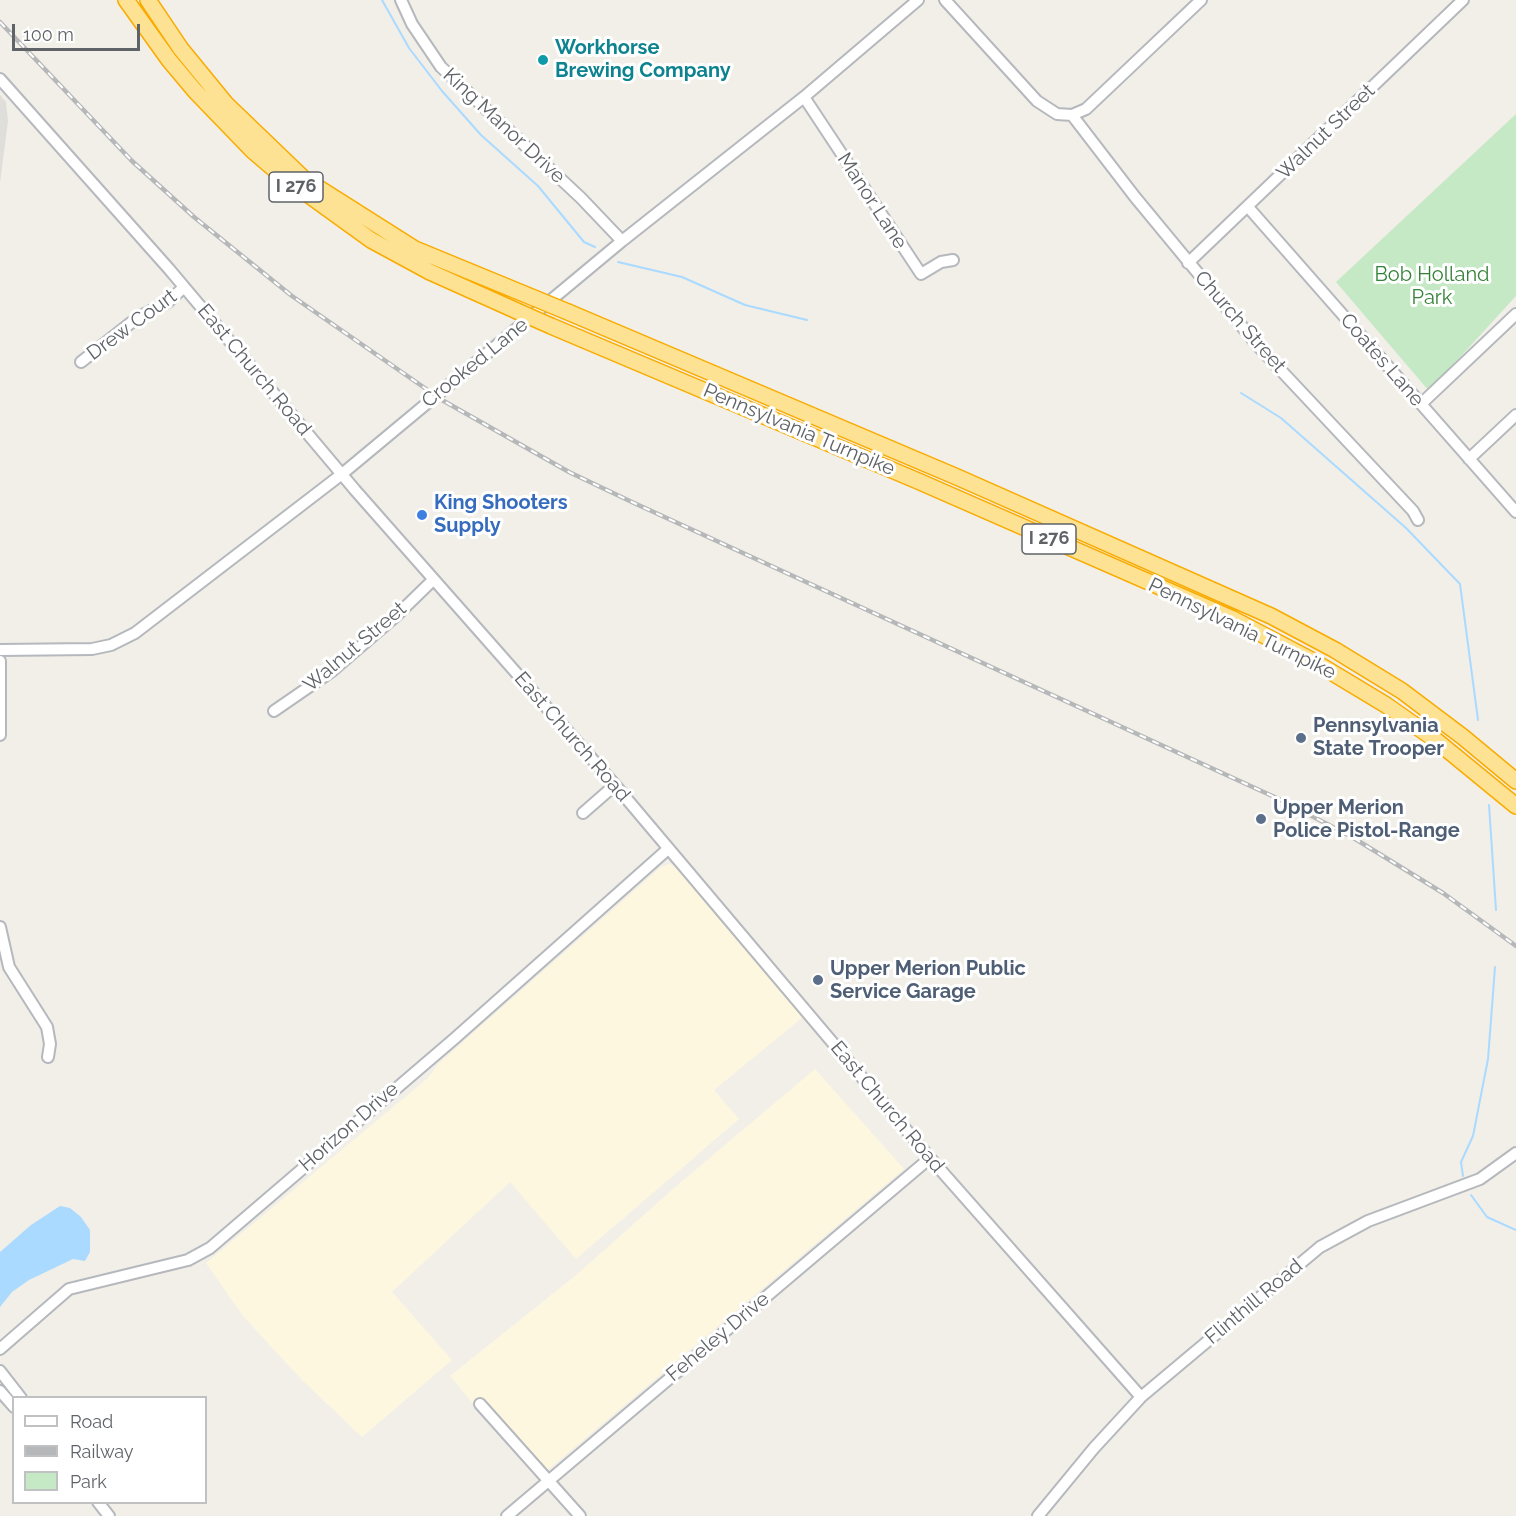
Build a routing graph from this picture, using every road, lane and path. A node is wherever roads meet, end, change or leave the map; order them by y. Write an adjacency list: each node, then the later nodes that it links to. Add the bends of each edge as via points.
1 (126, 0): 31 (highway, Pennsylvania Turnpike / I 276, bridge, via 195,91 254,151 371,240 430,272 551,326 1230,618 1377,699 1433,738)
2 (148, 0): 29 (highway, Pennsylvania Turnpike / I 276, bridge, via 226,104 303,177 416,249 968,482 1271,616 1402,691)
3 (401, 0): 12 (street, King Manor Drive, via 441,67)
4 (918, 0): 9 (street, Crooked Lane)
5 (945, 0): 10 (street, via 1037,101 1057,114)
6 (1200, 0): 10 (street, via 1086,109)
7 (1463, 0): 11 (street, Walnut Street)
8 (0, 79): 15 (street, East Church Road)
9 (804, 98): 12 (street, Crooked Lane); 13 (street, Manor Lane, via 921,274)
10 (1072, 115): 14 (street, Church Street)
11 (1248, 207): 14 (street, Walnut Street); 18 (street, Coates Lane)
12 (622, 240): 21 (street, Crooked Lane)
13 (953, 260)
14 (1188, 263): 23 (street, Church Street, via 1259,347)
15 (184, 287): 17 (street, Drew Court); 21 (street, East Church Road)
16 (1516, 314): 18 (street)
17 (81, 362)
18 (1421, 404): 20 (street, Coates Lane)
19 (1516, 415): 20 (street)
20 (1469, 459): 22 (street, Coates Lane)
21 (342, 474): 24 (street, East Church Road); 25 (street, Crooked Lane, via 124,640 88,649)
22 (1516, 512)
23 (1418, 520)
24 (433, 579): 27 (street, Walnut Street, via 332,671); 30 (street, East Church Road)
25 (0, 650)
26 (0, 661): 28 (street)
27 (274, 711)
28 (0, 735)
29 (1516, 781)
30 (615, 785): 32 (street); 33 (street, East Church Road)
31 (1516, 806)
32 (583, 813)
33 (668, 849): 37 (street, East Church Road); 38 (street, Horizon Drive, via 454,1039 202,1253 178,1263 69,1289)
34 (0, 927): 35 (street, via 9,967 47,1027)
35 (48, 1058)
36 (1516, 1152): 42 (street, Flinthill Road, via 1480,1179 1338,1235)
37 (930, 1158): 42 (street, East Church Road); 45 (street, Feheley Drive)
38 (0, 1349)
39 (0, 1371): 41 (street)
40 (0, 1392): 44 (street)
41 (19, 1396)
42 (1142, 1397): 50 (street, Flinthill Road)
43 (480, 1404): 45 (street)
44 (12, 1405)
45 (549, 1480): 48 (street, Feheley Drive); 49 (street)
46 (99, 1504): 47 (street)
47 (110, 1516)
48 (507, 1516)
49 (580, 1516)
50 (1038, 1516)

